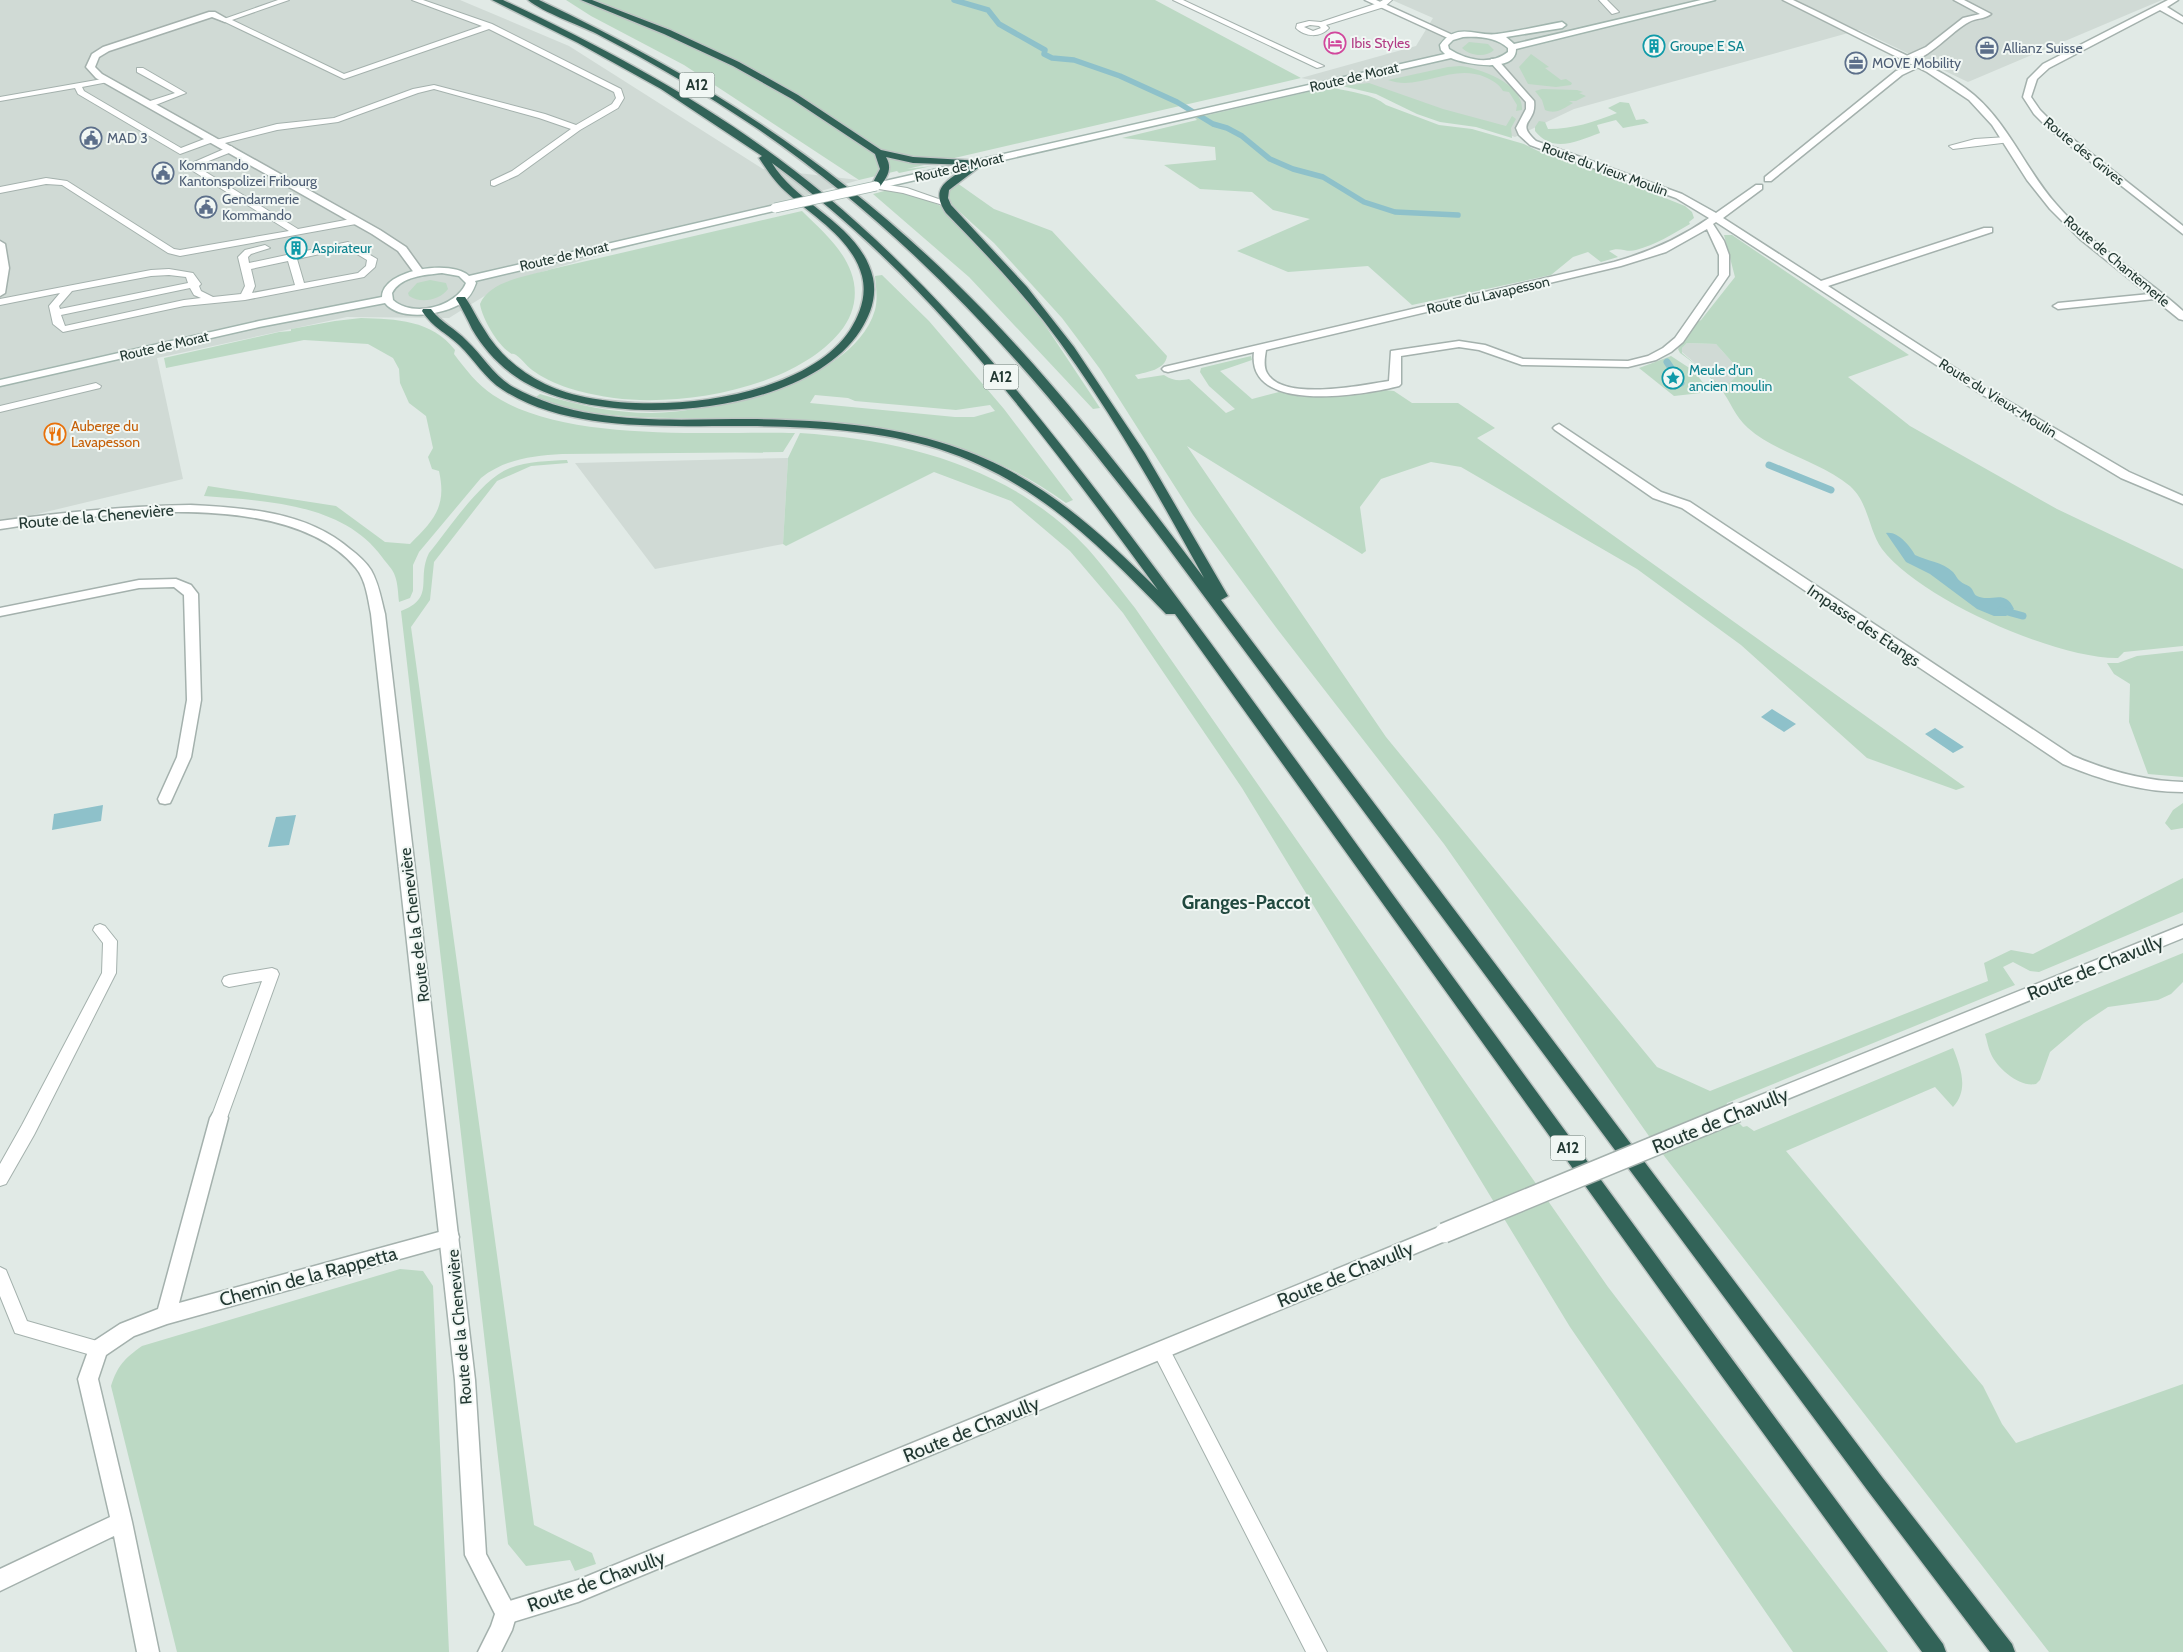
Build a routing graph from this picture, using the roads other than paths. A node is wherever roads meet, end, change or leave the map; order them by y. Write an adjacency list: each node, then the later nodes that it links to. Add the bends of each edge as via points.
1 (285, 0): 21 (lane)
2 (416, 0): 25 (lane)
3 (496, 0): 44 (highway, A12, via 630,67)
4 (532, 0): 90 (highway, A12, via 622,43 722,101 809,161 899,234 976,308 1054,395 1142,504)
5 (585, 0): 45 (highway, via 692,43 756,75)
6 (1177, 0): 33 (lane)
7 (1369, 0): 15 (street)
8 (1618, 0): 14 (lane)
9 (1671, 0): 16 (street)
10 (1711, 0): 28 (street)
11 (1787, 0): 30 (street, Route de Chantemerle)
12 (1958, 0): 30 (street, via 1987,14 1966,20 1929,49)
13 (2174, 0): 17 (street, Route des Grives)
14 (1605, 1): 19 (lane)
15 (1384, 3): 24 (lane); 26 (street)
16 (1652, 4)
17 (2161, 7): 22 (street); 57 (street, Route des Grives, via 2046,66 2032,80 2027,97 2052,127)
18 (1625, 10): 19 (street)
19 (1616, 12): 20 (street)
20 (1606, 15)
21 (225, 20): 25 (lane, via 344,77); 35 (street, via 212,14 106,49 95,56 90,67)
22 (2183, 21)
23 (1567, 23): 27 (street)
24 (1321, 24)
25 (489, 26): 39 (lane, via 618,92 620,98 615,106)
26 (1453, 37): 27 (street, via 1476,34); 29 (street, via 1444,45)
27 (1495, 37): 28 (street)
28 (1512, 47): 31 (street, via 1509,57)
29 (1451, 55): 31 (street, Route de Morat, via 1470,61); 46 (street, Route de Morat)
30 (1907, 59): 32 (street, Route de Chantemerle)
31 (1494, 62): 53 (street, Route du Vieux Moulin, via 1530,101 1531,109 1521,128 1532,142 1679,196)
32 (1919, 65): 41 (street, Route de Chantemerle, via 1971,97 1993,118); 47 (street, via 1898,73)
33 (1320, 66)
34 (140, 70): 38 (lane, via 182,93)
35 (105, 80): 36 (lane); 38 (street)
36 (78, 86): 37 (lane); 40 (lane, via 81,92 180,151)
37 (0, 100)
38 (150, 104): 40 (street)
39 (577, 128): 40 (lane, via 434,87 335,120 276,127); 48 (lane, via 515,173)
40 (215, 140): 43 (street)
41 (2007, 140): 42 (lane); 69 (street, Route de Chantemerle, via 2038,190 2069,224)
42 (1953, 146)
43 (231, 149): 54 (street); 58 (lane, via 189,166)
44 (758, 149): 73 (highway, via 777,177 855,250 866,270 869,294 859,326 834,354 808,370 769,387 696,404 653,407 581,400 552,391 509,367); 89 (highway, A12, via 870,240 972,343 1054,441)
45 (878, 152): 46 (highway, via 913,160); 49 (highway, via 886,168)
46 (979, 163): 49 (street, Route de Morat); 52 (highway, via 944,189)
47 (1768, 180)
48 (494, 183)
49 (876, 186): 52 (lane, via 904,190); 63 (street, Route de Morat, bridge)
50 (1759, 186): 53 (street, Route du Lavapesson)
51 (0, 190): 58 (lane, via 46,181 64,183 171,251 180,253)
52 (944, 202): 90 (highway, via 1031,298 1087,374 1162,492)
53 (1711, 220): 66 (street, Route du Vieux-Moulin); 80 (street, Route du Lavapesson, via 1663,249 1616,264); 80 (street, via 1726,267 1724,275 1679,340 1652,358 1628,364 1522,362 1481,347 1459,344 1395,353 1395,384 1311,393 1281,389 1264,377 1258,362)
54 (356, 221): 55 (lane); 62 (street, via 402,249)
55 (318, 228): 58 (lane); 61 (lane, via 318,235 314,237 248,252 243,257)
56 (1988, 230): 66 (street)
57 (2183, 230)
58 (298, 232)
59 (0, 244): 68 (street, via 4,268)
60 (292, 257): 61 (lane); 65 (lane); 65 (lane, via 348,245 372,260 370,267 361,274 342,275)
61 (244, 267): 71 (lane, via 250,286)
62 (419, 272): 63 (street, via 453,271); 72 (street, via 390,287)
63 (468, 278): 73 (street, via 470,287)
64 (196, 284): 67 (lane, via 190,276 169,272); 74 (lane, via 198,293); 77 (lane)
65 (300, 286): 71 (lane)
66 (1820, 286): 86 (street, Route du Vieux-Moulin, via 1982,390 2117,470)
67 (68, 290): 70 (lane); 77 (lane)
68 (0, 293)
69 (2160, 296): 76 (street); 79 (street, Route de Chantemerle)
70 (28, 297): 75 (lane); 77 (lane)
71 (245, 297): 74 (lane)
72 (387, 299): 78 (street, via 400,309); 82 (street, Route de Morat, via 259,324)
73 (461, 299): 78 (street)
74 (212, 300): 77 (lane, via 184,303 70,329 63,329 58,324)
75 (0, 302)
76 (2058, 306)
77 (55, 310)
78 (427, 311): 89 (highway, via 438,325 460,339 489,375 534,402 569,412 650,421 822,424 910,438 980,460 1013,475 1072,515)
79 (2183, 317)
80 (1261, 347): 81 (street, Route du Lavapesson)
81 (1168, 369)
82 (0, 383)
83 (96, 386): 84 (lane)
84 (0, 409)
85 (1559, 428): 91 (street, Impasse des Etangs, via 1657,495 1686,505 2068,760 2131,783)
86 (2183, 500)
87 (0, 525): 98 (street, Route de la Chenevière, via 136,510 225,510 276,518 314,531 348,551 361,565 372,585 378,614)
88 (0, 612): 92 (street, via 140,584 176,583 186,588 191,594 194,700 184,757)
89 (1203, 643): 109 (highway, A12)
90 (1252, 650): 110 (highway, A12)
91 (2183, 787)
92 (164, 799)
93 (100, 930): 97 (lane, via 110,941 109,973)
94 (2183, 931): 102 (street, Route de Chavully, bridge)
95 (229, 981): 96 (lane, via 272,974)
96 (219, 1118): 100 (street)
97 (0, 1179)
98 (450, 1237): 100 (street, Chemin de la Rappetta); 105 (street, Route de la Chenevière, via 465,1380 476,1555)
99 (0, 1275): 101 (lane, via 21,1327)
100 (166, 1315): 101 (street, Chemin de la Rappetta, via 127,1330)
101 (98, 1349): 103 (street, via 88,1379)
102 (1161, 1350): 105 (street, Route de Chavully, via 578,1591); 108 (lane)
103 (122, 1522): 104 (street); 106 (street)
104 (0, 1580)
105 (506, 1613): 107 (street)
106 (148, 1652)
107 (489, 1652)
108 (1317, 1652)
109 (1935, 1652)
110 (2004, 1652)

